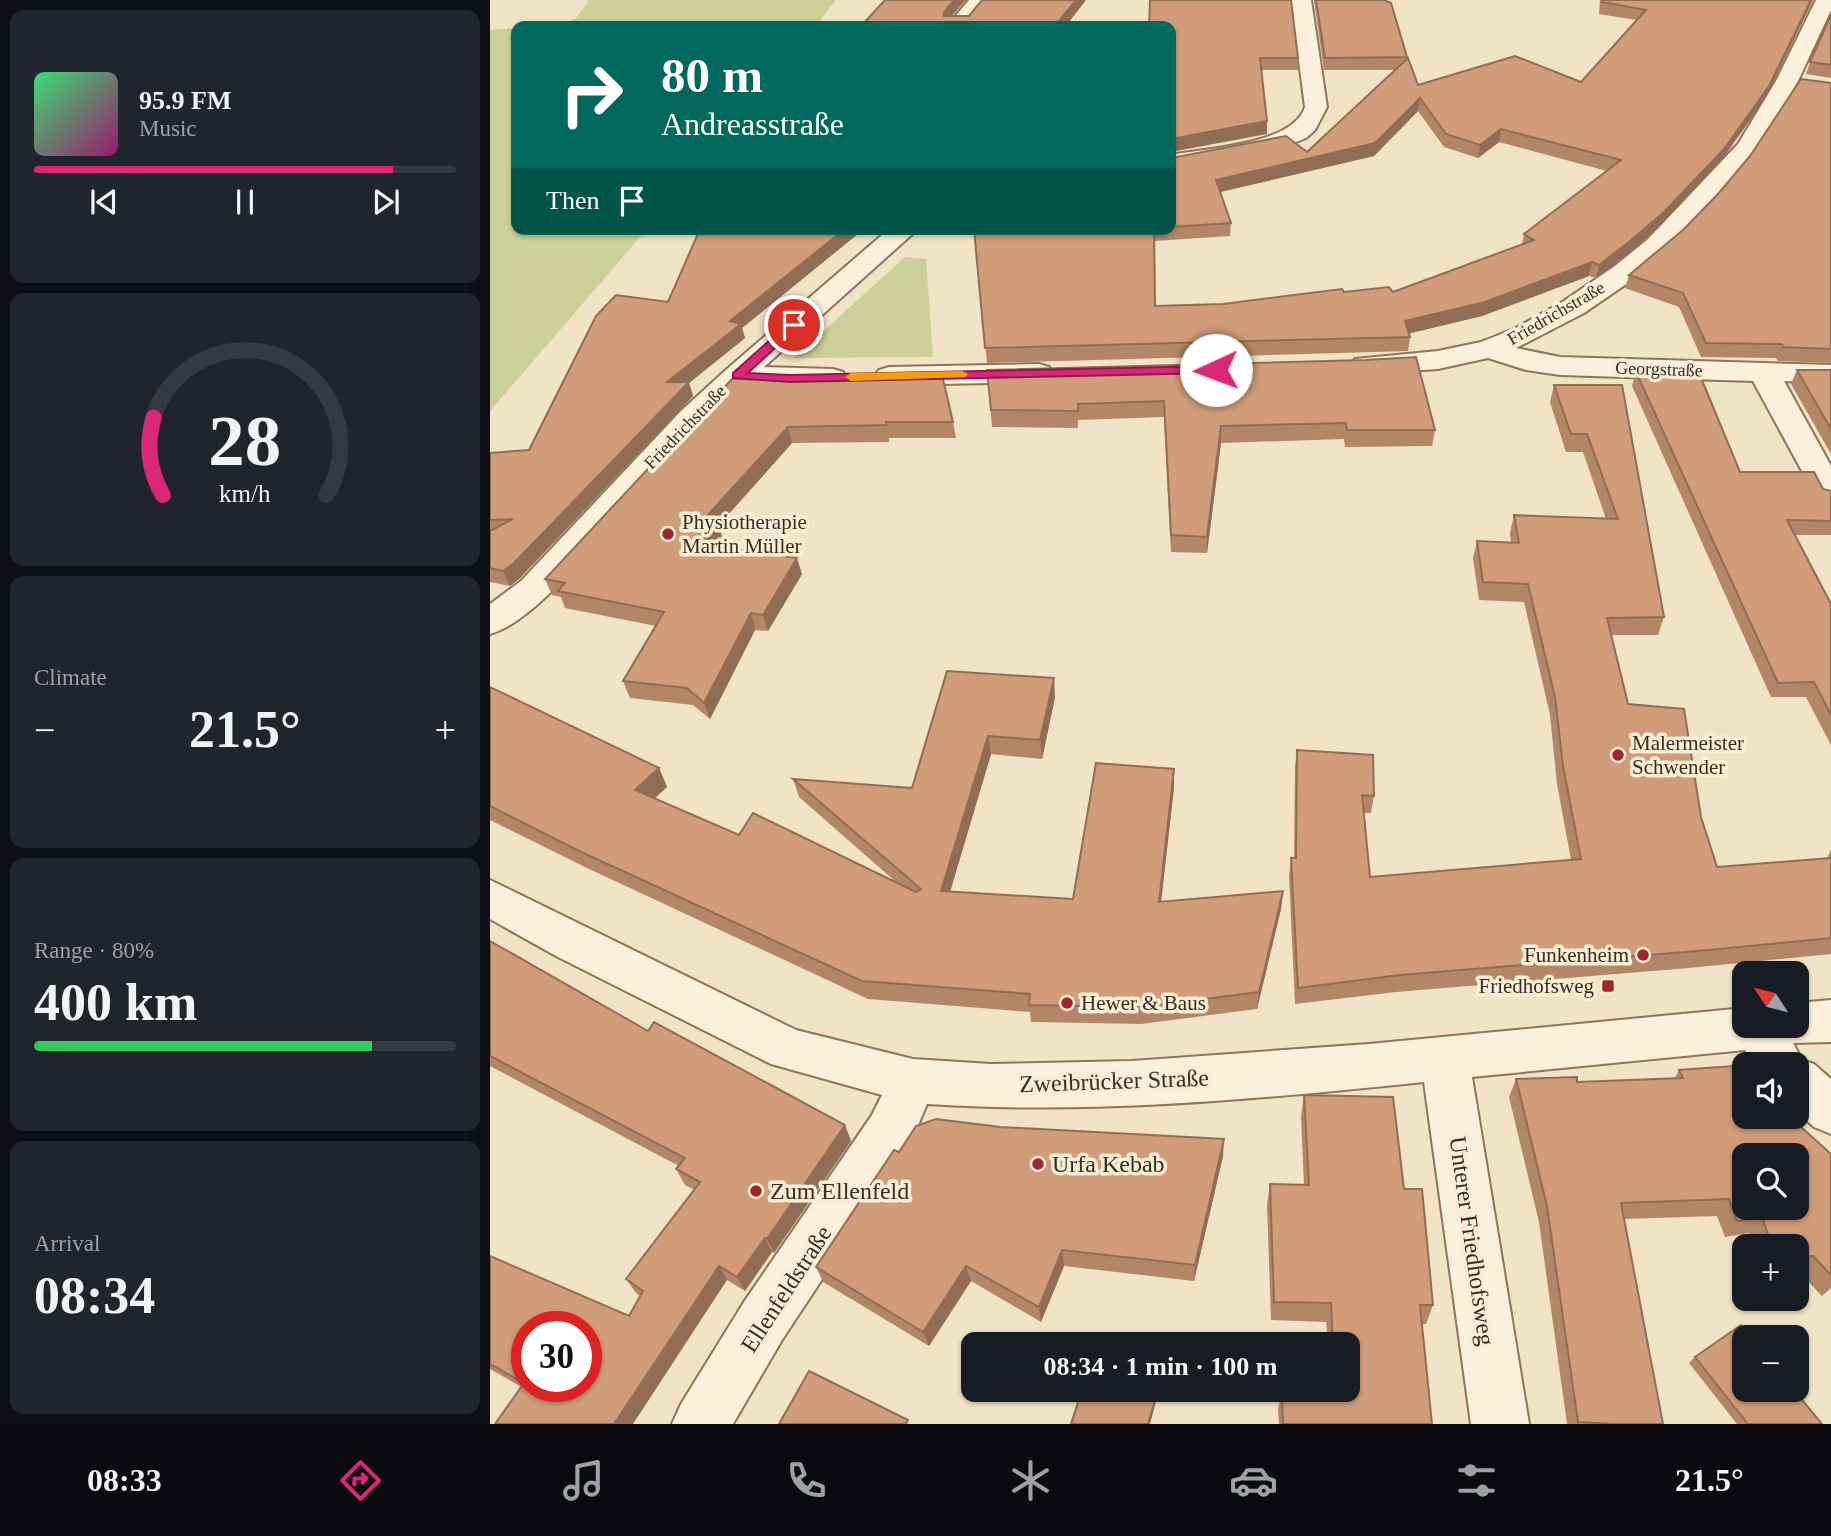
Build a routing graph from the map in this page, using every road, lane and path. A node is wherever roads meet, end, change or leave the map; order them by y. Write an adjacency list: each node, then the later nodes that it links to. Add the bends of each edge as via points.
1 (980, 0): 4 (street)
2 (1301, 0): 5 (street, via 1316,107 1313,120 1297,133 1274,141)
3 (1826, 0): 7 (street, Friedrichstraße, via 1798,82 1747,148 1657,246 1574,307)
4 (961, 21)
5 (1176, 161)
6 (898, 235): 12 (street)
7 (1489, 349): 8 (street, Friedrichstraße, via 1438,360); 10 (street, Georgstraße, via 1560,366)
8 (1339, 366)
9 (1067, 373): 12 (street, Friedrichstraße)
10 (1764, 373): 11 (street, Georgstraße); 13 (street)
11 (1831, 374)
12 (737, 376): 14 (street, Friedrichstraße, via 533,589)
13 (1831, 495)
14 (490, 622)
15 (490, 898): 20 (street, Zweibrücker Straße, via 788,1049)
16 (1831, 1021): 17 (street, Zweibrücker Straße)
17 (1810, 1026)
18 (1734, 1038): 19 (street, Zweibrücker Straße)
19 (1445, 1058): 20 (street, Zweibrücker Straße, via 1132,1083 991,1086); 24 (street, Unterer Friedhofsweg)
20 (913, 1081): 23 (street, Ellenfeldstraße, via 890,1132 763,1321)
21 (1809, 1091): 22 (street)
22 (1831, 1111)
23 (701, 1424)
24 (1500, 1424)

